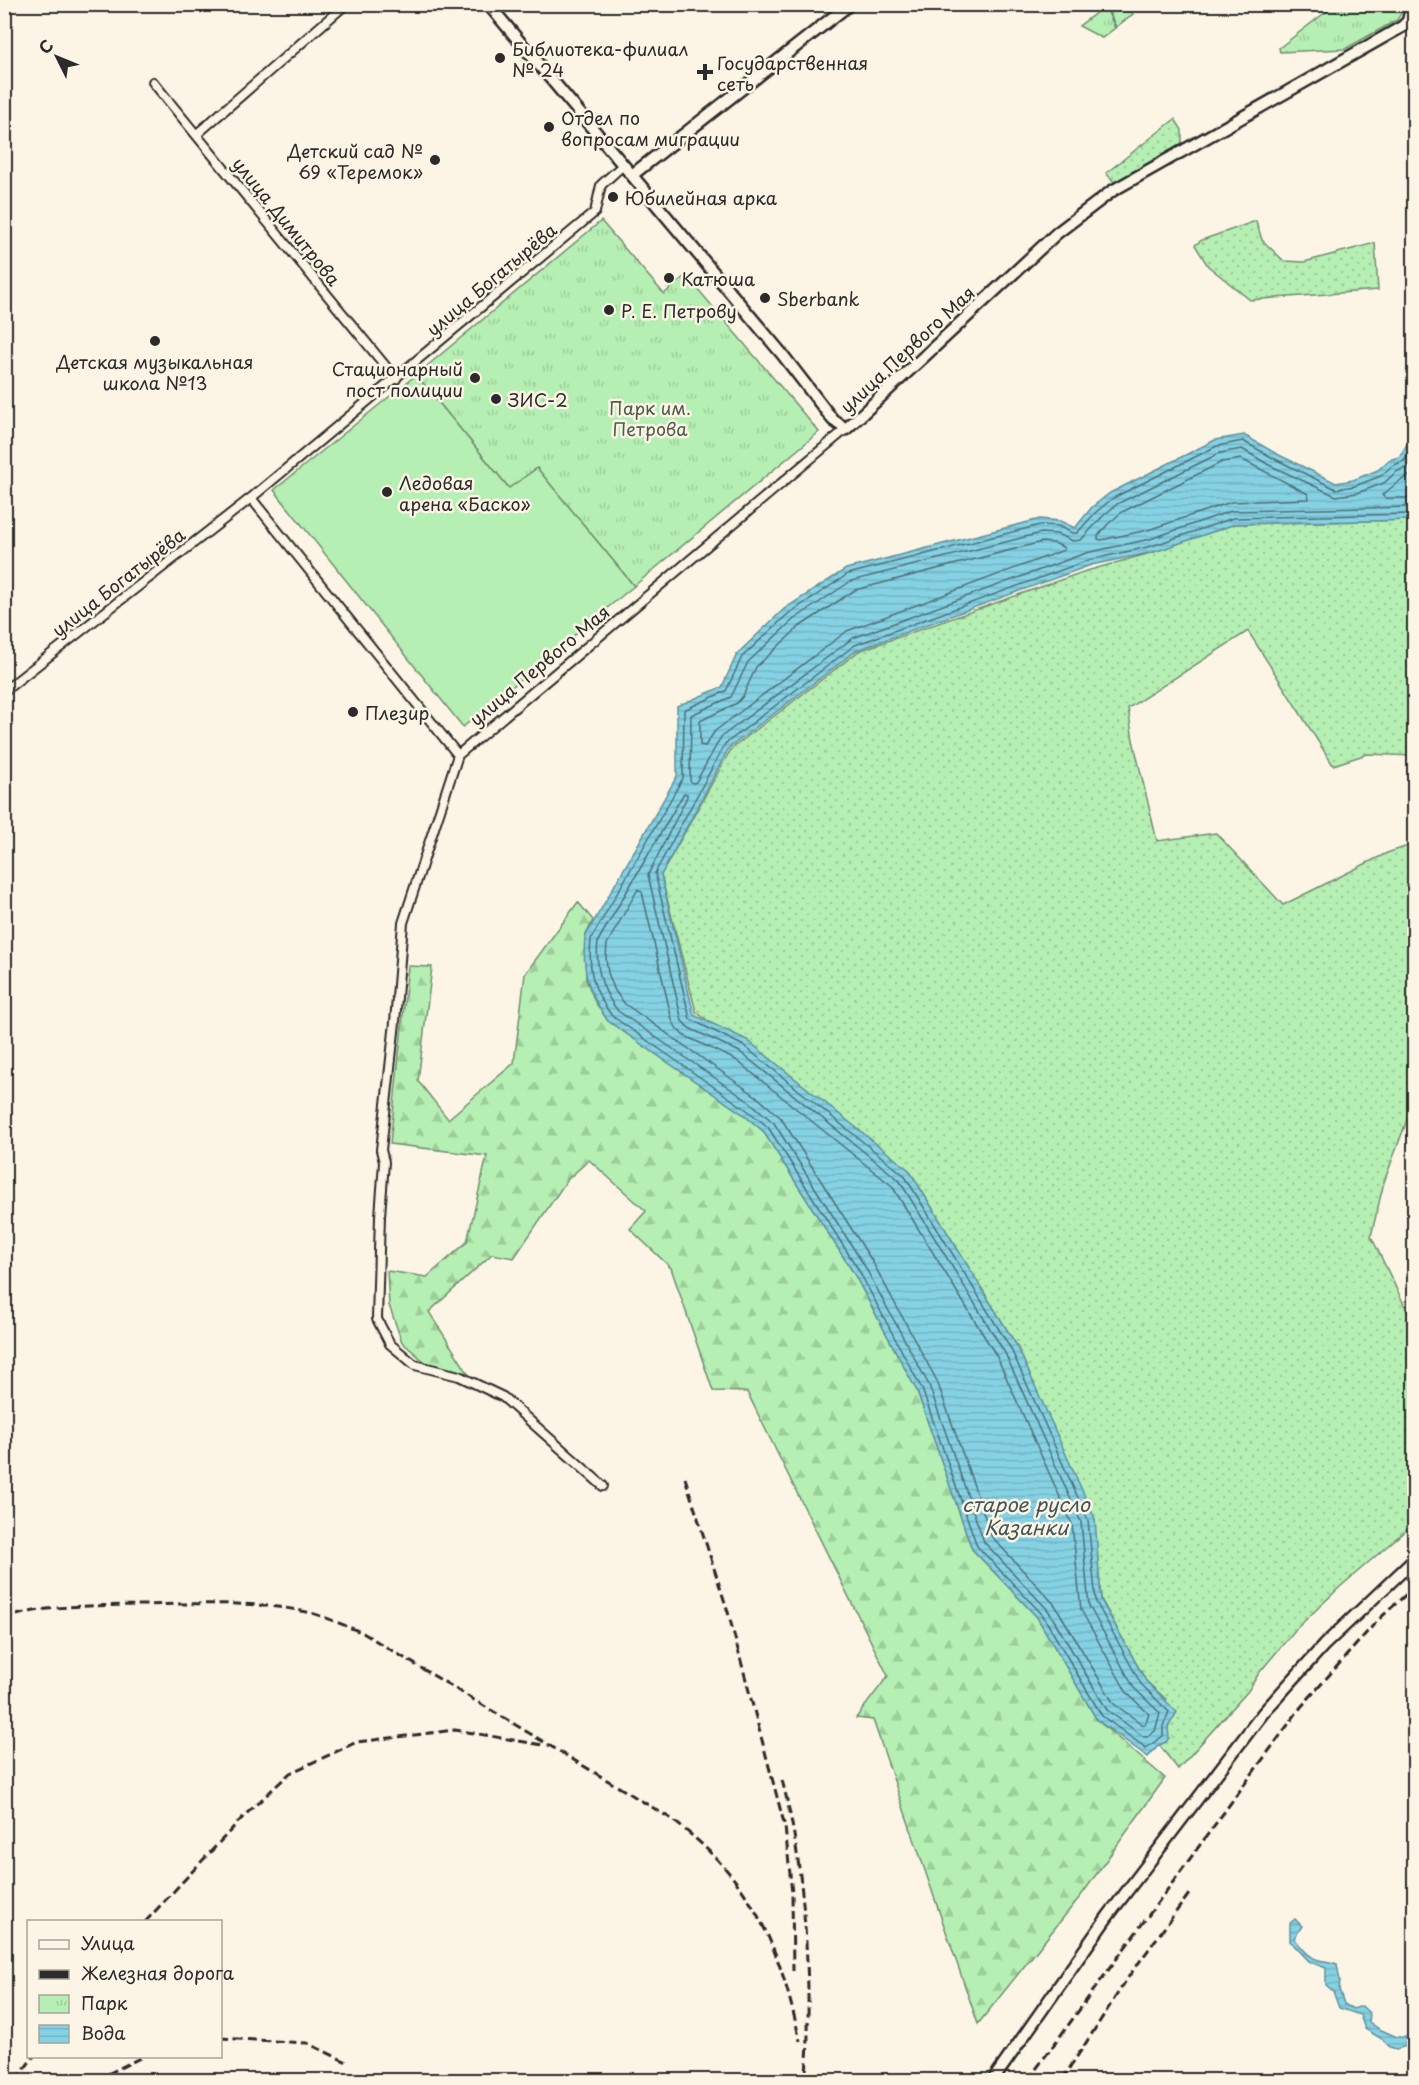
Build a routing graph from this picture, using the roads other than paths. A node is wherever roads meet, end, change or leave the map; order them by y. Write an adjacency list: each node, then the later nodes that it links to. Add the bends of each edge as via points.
1 (346, 4): 8 (street)
2 (488, 4): 9 (street)
3 (850, 4): 10 (street)
4 (1412, 4): 6 (street, via 1408,21)
5 (1414, 20): 6 (street, улица Первого Мая)
6 (1401, 28): 12 (street, улица Первого Мая, via 1112,191 1057,232)
7 (153, 82): 8 (street, улица Димитрова)
8 (198, 134): 11 (street, улица Димитрова)
9 (623, 165): 10 (street); 11 (street, улица Богатырёва, via 601,185 595,212)
10 (632, 176): 12 (street, via 837,425)
11 (396, 379): 13 (street, улица Богатырёва)
12 (846, 429): 15 (street, улица Первого Мая)
13 (251, 498): 14 (street, улица Богатырёва); 15 (street)
14 (4, 691)
15 (458, 755): 16 (street, via 403,923 381,1150 384,1162 377,1319 390,1344 415,1365 459,1376 503,1397)
16 (603, 1486)
17 (1414, 1560): 18 (street, via 1324,1644 1263,1713 1102,1925)
18 (993, 2080)

